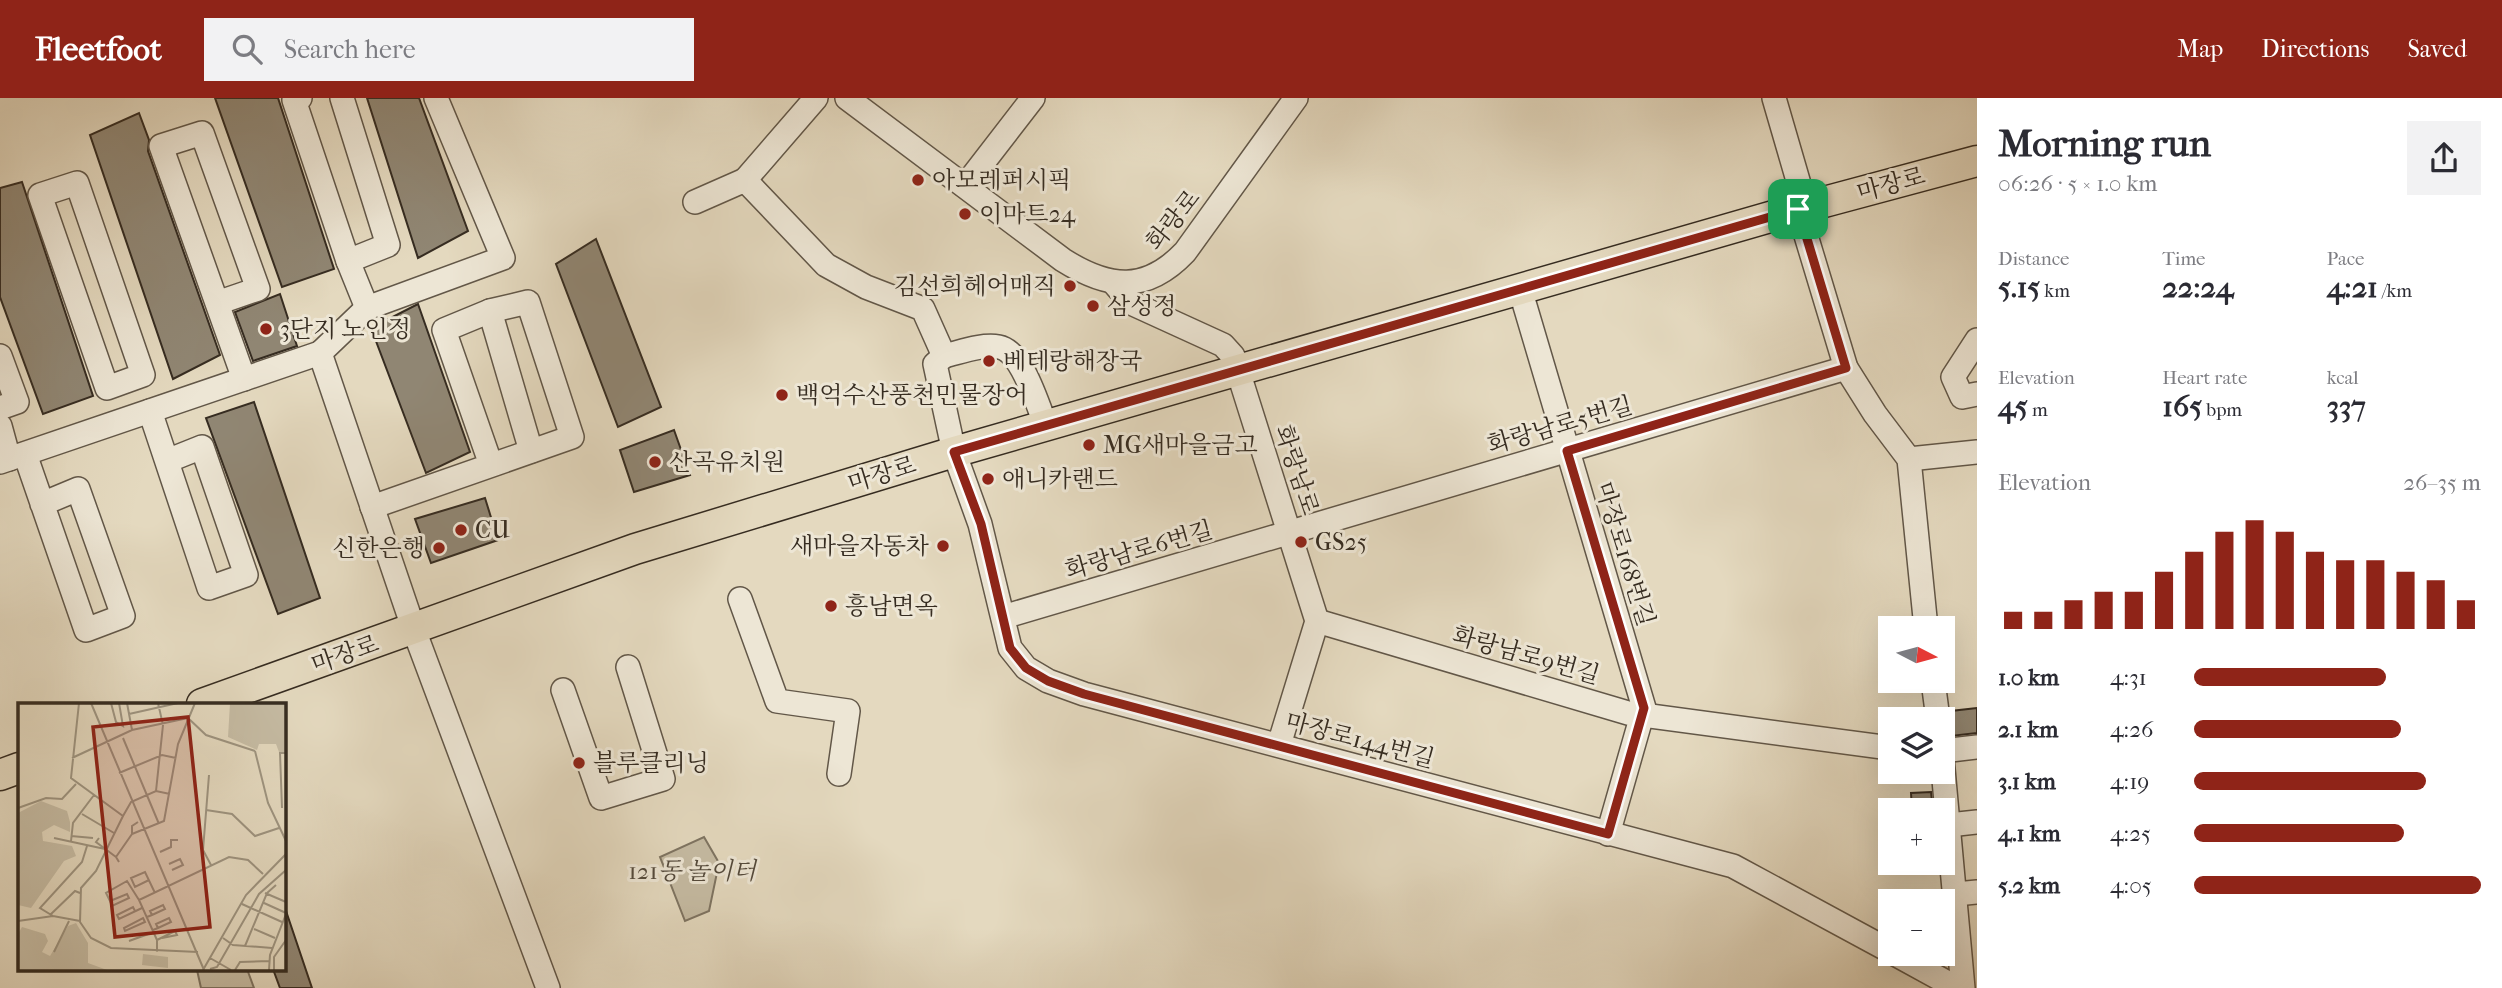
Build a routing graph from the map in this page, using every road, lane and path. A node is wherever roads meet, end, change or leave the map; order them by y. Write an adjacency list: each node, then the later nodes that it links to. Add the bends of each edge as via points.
1 (300, 98): 14 (street, via 294,100)
2 (342, 98): 14 (street, via 388,245)
3 (436, 98): 18 (street, via 503,258)
4 (816, 98): 10 (street)
5 (847, 98): 11 (street, 화랑로)
6 (1033, 98): 11 (street)
7 (1296, 98): 15 (street, 화랑로, via 1168,270 1149,281)
8 (1774, 98): 13 (street, via 1799,184)
9 (1977, 161): 13 (main road, 마장로)
10 (745, 180): 12 (street); 23 (street, via 826,265 866,287 923,309)
11 (965, 186): 15 (street, 화랑로, via 1081,272)
12 (695, 202)
13 (1798, 209): 16 (main road, 마장로); 24 (street)
14 (348, 261): 18 (street)
15 (1113, 282): 25 (street, 화랑남로, via 1131,303 1223,345)
16 (1520, 289): 25 (main road, 마장로); 35 (street, 마장로168번길)
17 (217, 303): 17 (street, via 161,146 202,133 258,289); 26 (street)
18 (366, 309): 21 (street)
19 (490, 311): 34 (street); 34 (street, via 528,302 572,437); 41 (street, via 444,330)
20 (1977, 340): 28 (street, via 1953,377 1962,397)
21 (320, 353): 26 (street); 43 (street)
22 (0, 356): 29 (street, via 17,402)
23 (944, 356): 33 (street, via 1002,347 1026,376); 36 (street, 마장로144번길, via 936,364)
24 (1846, 368): 35 (street, 화랑남로5번길); 39 (street)
25 (1238, 371): 33 (main road, 마장로); 44 (street, 화랑남로)
26 (244, 379): 30 (street)
27 (116, 385): 27 (street, via 107,388 40,195 77,183 143,375); 31 (street)
28 (1977, 394)
29 (0, 408)
30 (150, 411): 31 (street); 40 (street)
31 (127, 419): 38 (street)
32 (0, 426): 38 (street)
33 (1046, 426): 36 (main road, 마장로)
34 (531, 451): 41 (street)
35 (1567, 451): 44 (street, 화랑남로5번길); 53 (street, 마장로168번길)
36 (954, 452): 47 (street, 마장로144번길, via 981,524); 49 (main road, 마장로, via 635,549)
37 (1977, 452): 39 (street)
38 (11, 458): 42 (street)
39 (1909, 458): 46 (street)
40 (167, 461): 40 (street, via 209,588 246,575 202,447)
41 (491, 465): 43 (street)
42 (42, 504): 42 (street, via 86,630 123,616 78,489)
43 (372, 507): 49 (street)
44 (1289, 533): 47 (street, 화랑남로6번길); 48 (street, 화랑남로)
45 (740, 599): 59 (street, via 777,701 848,711)
46 (1925, 616)
47 (1003, 617): 54 (street, 마장로144번길, via 1010,648 1026,668 1048,681)
48 (1317, 621): 53 (street, 화랑남로9번길, via 1628,713); 54 (street)
49 (414, 630): 52 (main road, 마장로); 69 (street)
50 (628, 667): 51 (street, via 663,779 601,798)
51 (563, 690)
52 (208, 703)
53 (1642, 712): 55 (street, 화랑남로9번길); 63 (street)
54 (1279, 745): 63 (street, 마장로144번길)
55 (1878, 745)
56 (1977, 747): 57 (street)
57 (1955, 750)
58 (18, 768): 60 (main road)
59 (839, 774)
60 (0, 775)
61 (1977, 821): 62 (street)
62 (1955, 824)
63 (1608, 834): 67 (street, 마장로144번길, via 1733,866)
64 (1955, 849): 65 (street)
65 (1966, 893): 66 (street); 71 (street)
66 (1977, 930)
67 (1878, 945)
68 (1917, 966): 70 (street)
69 (548, 988)
70 (1957, 988)
71 (1962, 988)

